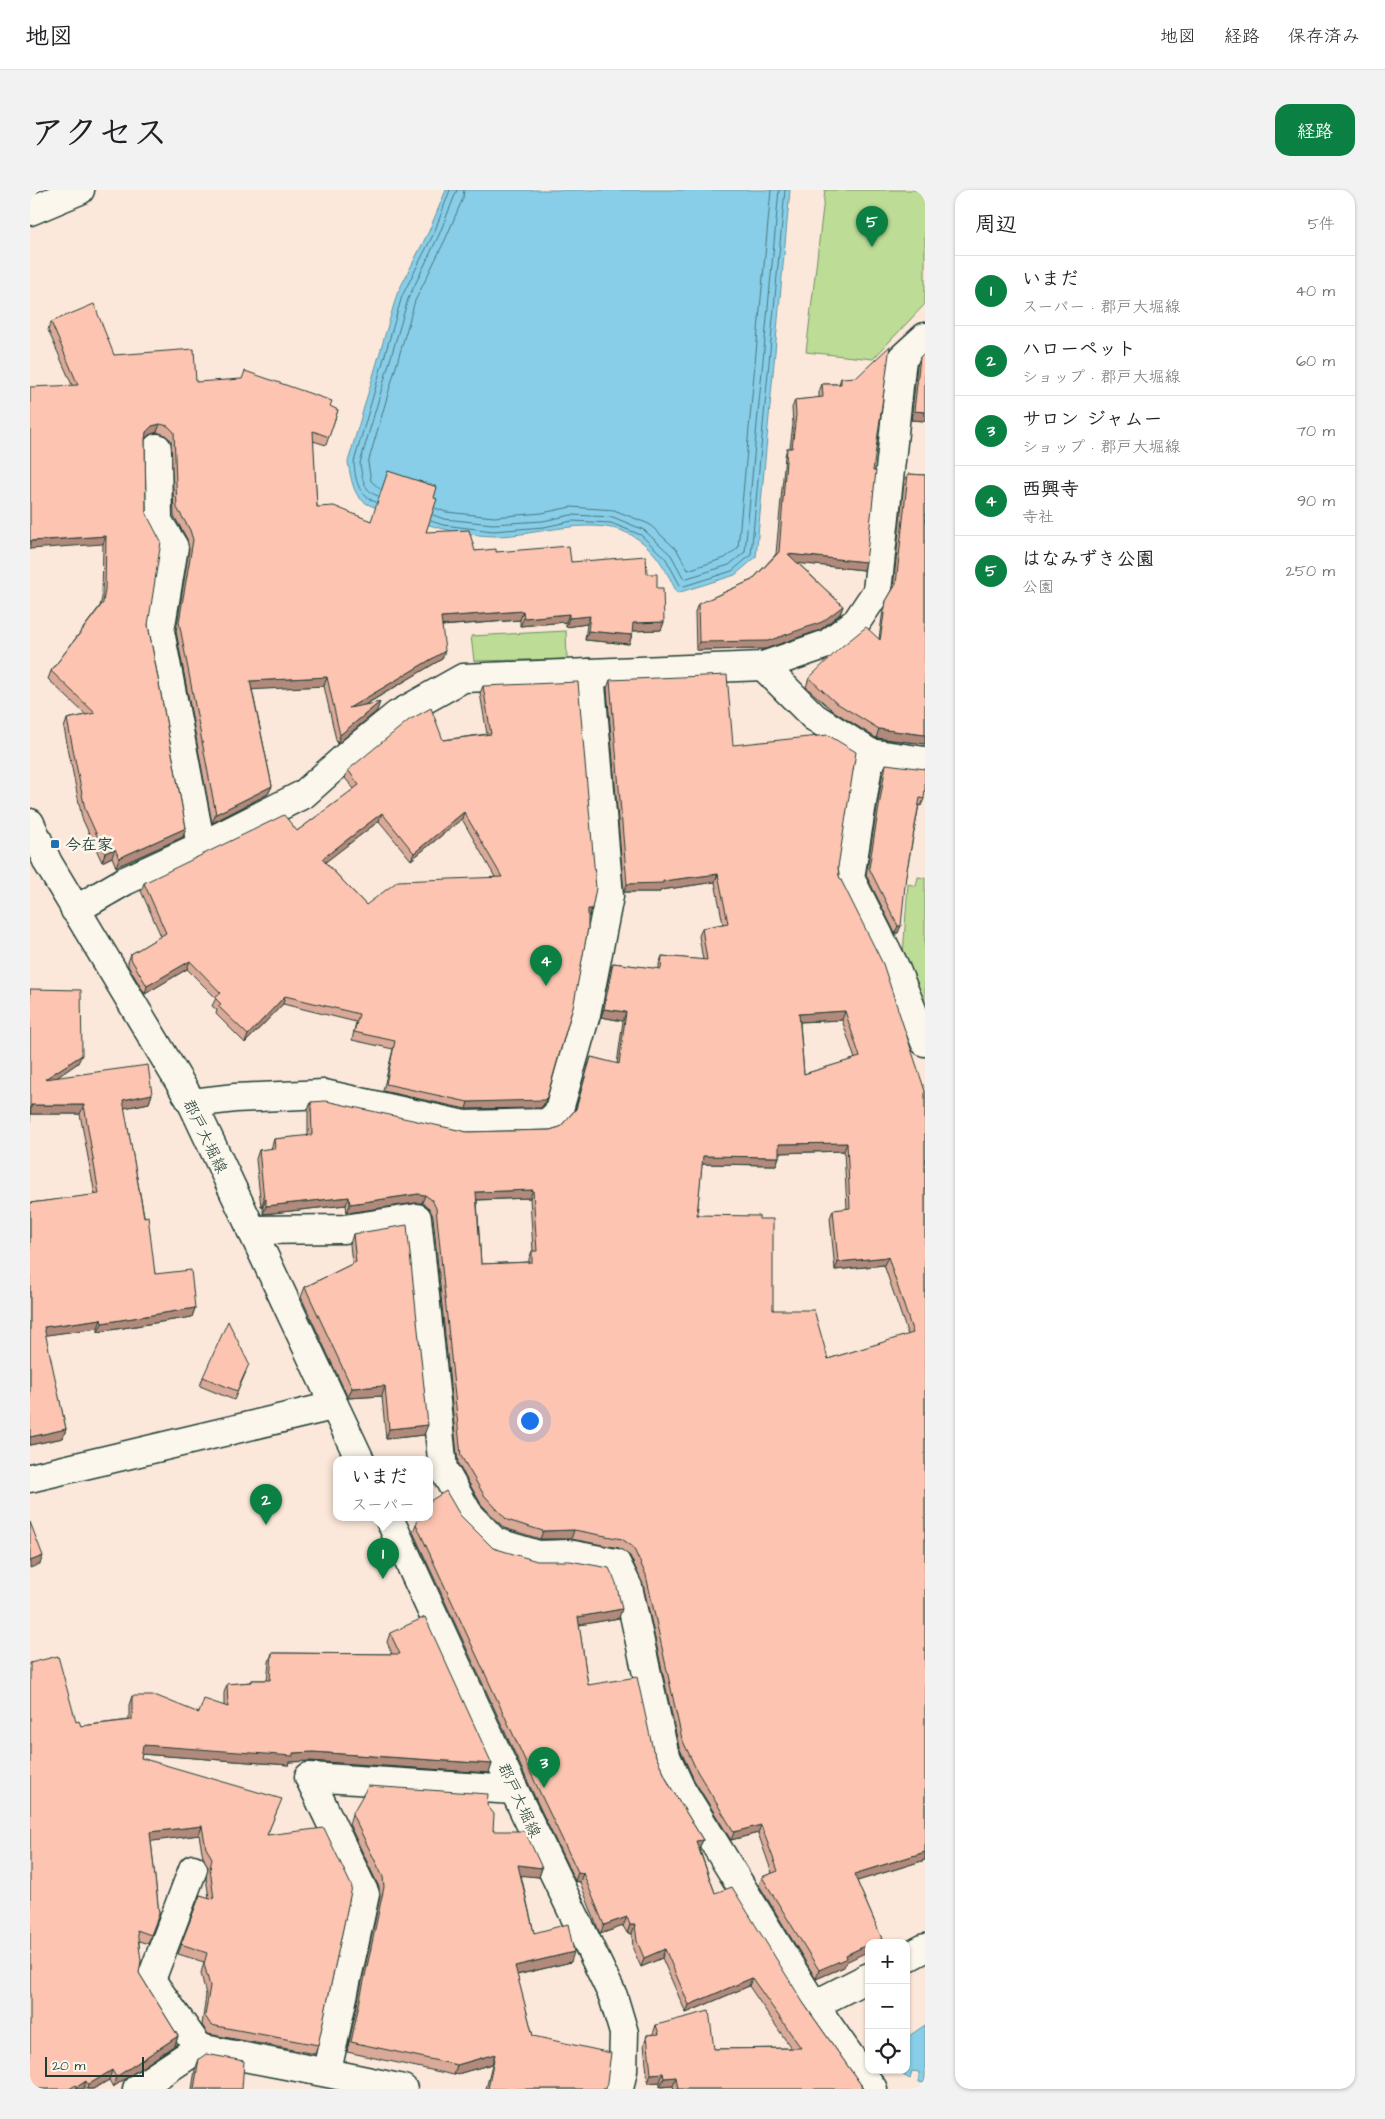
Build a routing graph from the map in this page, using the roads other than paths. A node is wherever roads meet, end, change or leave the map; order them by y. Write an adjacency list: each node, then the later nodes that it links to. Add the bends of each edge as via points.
1 (80, 190): 2 (street)
2 (30, 211)
3 (925, 337): 5 (street, via 902,358 877,591 857,621 827,644)
4 (157, 448): 10 (street, via 158,521 174,548 160,631)
5 (763, 666): 6 (street); 7 (street, via 814,717)
6 (590, 673): 10 (street, via 463,678 397,715 304,794); 14 (street, via 609,896 586,1014 558,1113 546,1123 464,1125 324,1094)
7 (870, 753): 8 (street); 13 (street, via 850,878 894,965)
8 (925, 761)
9 (30, 823): 11 (street, 郡戸大堀線)
10 (201, 846): 12 (street, via 125,881)
11 (39, 864): 12 (street, 郡戸大堀線)
12 (75, 910): 14 (street, 郡戸大堀線)
13 (925, 1042)
14 (192, 1103): 15 (street, 郡戸大堀線)
15 (251, 1230): 16 (street, 郡戸大堀線); 25 (street, via 344,1229 417,1218 443,1469 468,1513 495,1542 538,1555 568,1554 616,1563 628,1587 664,1752 680,1787)
16 (333, 1406): 17 (street, 郡戸大堀線); 18 (street)
17 (358, 1456)
18 (30, 1478)
19 (390, 1521): 20 (street, 郡戸大堀線)
20 (514, 1790): 27 (street, via 309,1777 365,1894); 30 (street, 郡戸大堀線, via 612,1996 624,2033)
21 (193, 1869): 26 (street, via 151,1980)
22 (925, 1948): 23 (street)
23 (910, 1956)
24 (865, 1979): 25 (street)
25 (814, 2005): 31 (street)
26 (199, 2048): 27 (street, via 295,2068); 28 (street)
27 (327, 2071): 29 (street)
28 (136, 2089)
29 (403, 2089)
30 (619, 2089)
31 (873, 2089)

